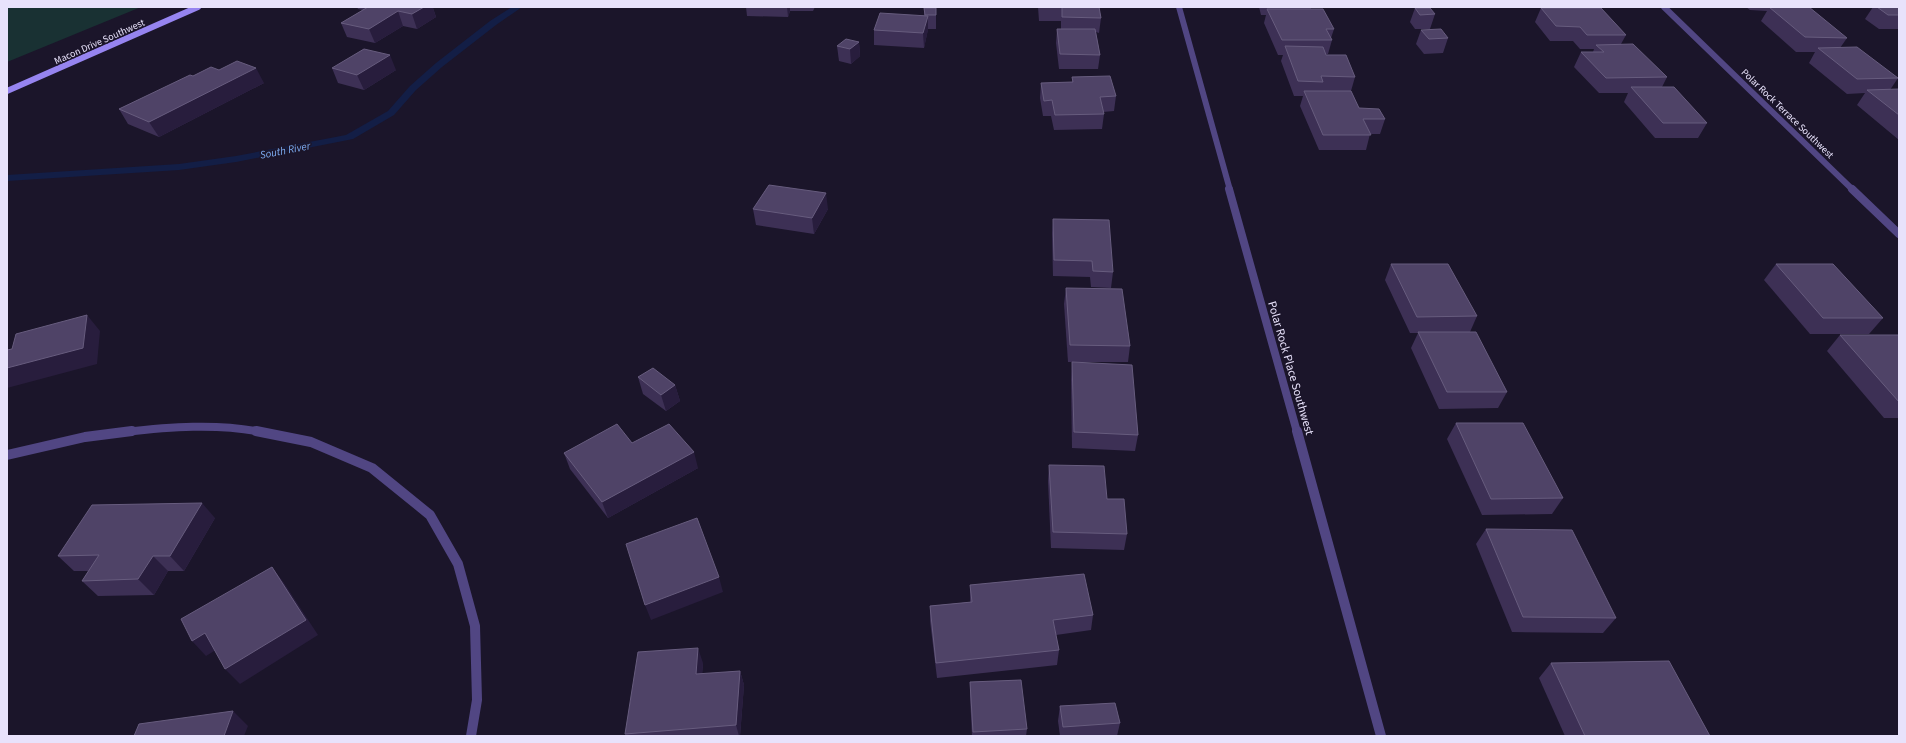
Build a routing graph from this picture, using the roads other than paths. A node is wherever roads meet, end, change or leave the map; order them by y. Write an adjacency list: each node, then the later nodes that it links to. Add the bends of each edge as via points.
1 (198, 7): 4 (street, Macon Drive Southwest)
2 (1179, 7): 8 (street, Polar Rock Place Southwest)
3 (1664, 7): 5 (street, Polar Rock Terrace Southwest)
4 (7, 91)
5 (1899, 234)
6 (7, 455): 7 (street, via 85,437 158,428 240,428 311,442 372,468 430,515 458,564 475,626 477,700)
7 (471, 736)
8 (1381, 736)

